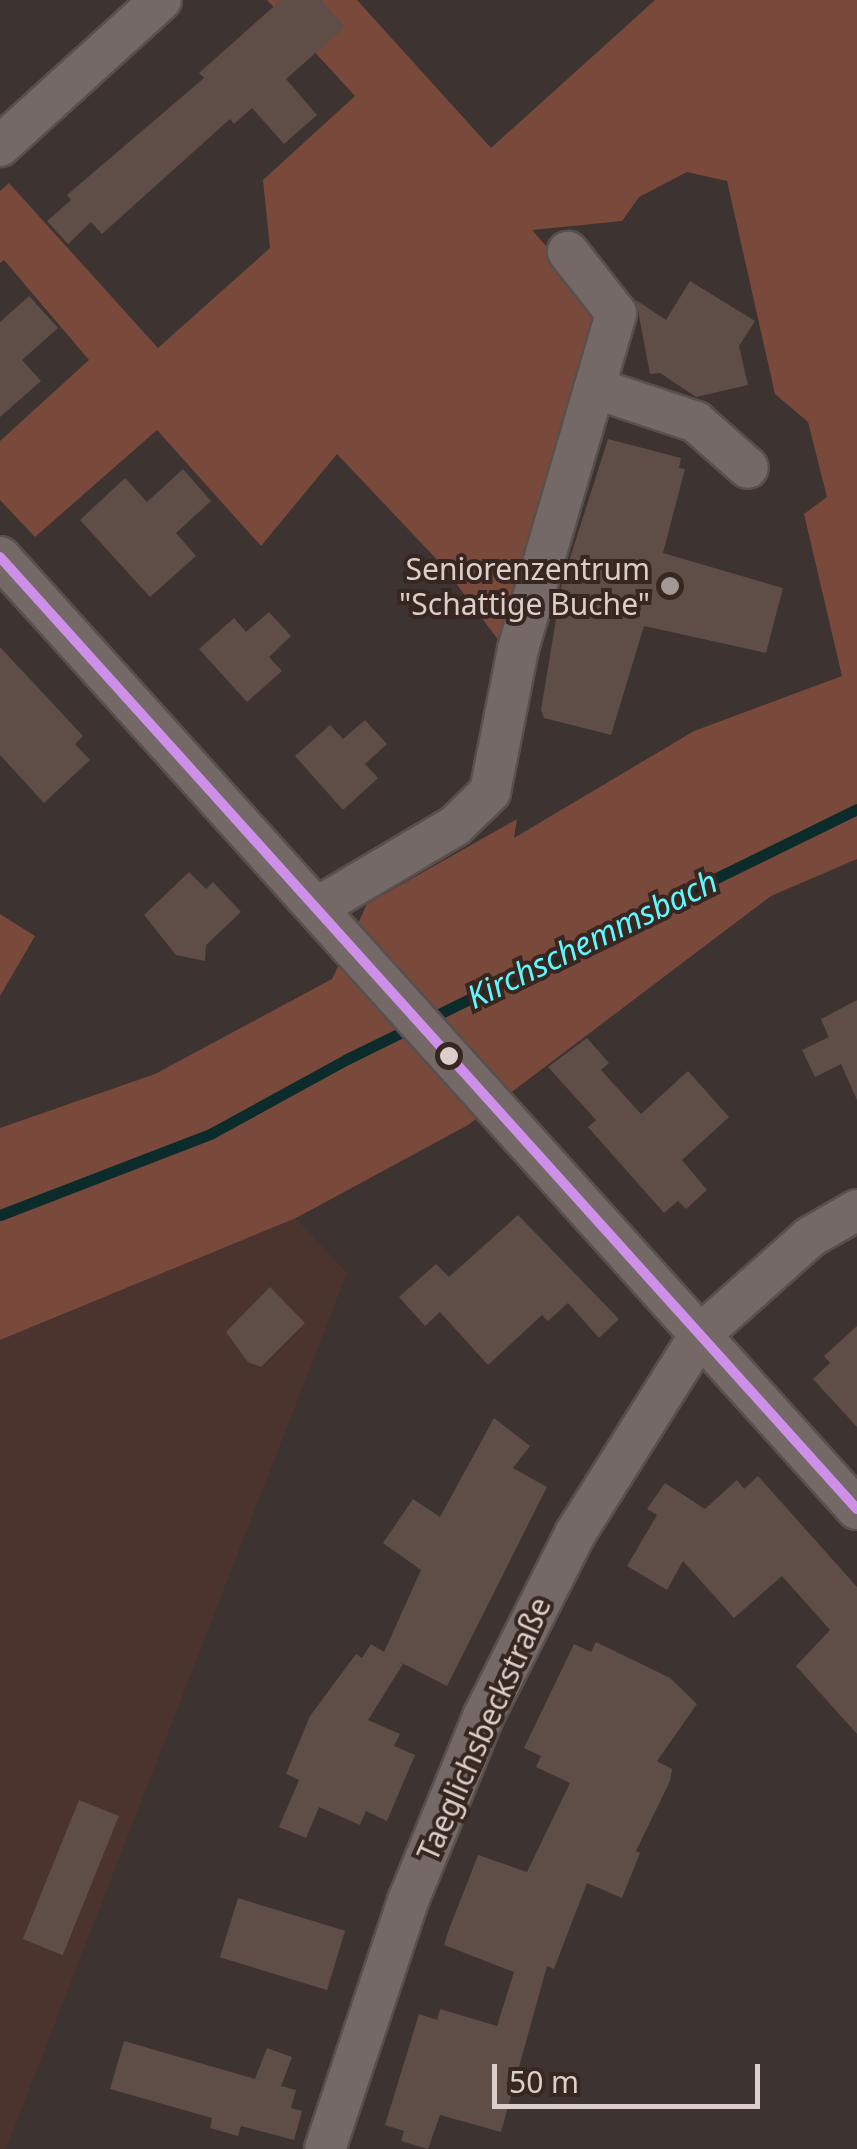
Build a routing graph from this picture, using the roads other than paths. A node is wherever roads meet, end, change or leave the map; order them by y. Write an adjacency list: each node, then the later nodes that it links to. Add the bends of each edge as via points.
1 (161, 0): 2 (street)
2 (0, 146)
3 (568, 252): 4 (street, via 616,313)
4 (594, 388): 5 (street, via 696,422); 7 (street, via 518,649 490,792 455,826)
5 (748, 468)
6 (0, 557): 7 (street)
7 (318, 908): 9 (street)
8 (857, 1210): 9 (street, Taeglichsbeckstraße, via 810,1237)
9 (699, 1336): 10 (street); 11 (street, Taeglichsbeckstraße, via 575,1534 484,1714 408,1901)
10 (857, 1510)
11 (325, 2149)

